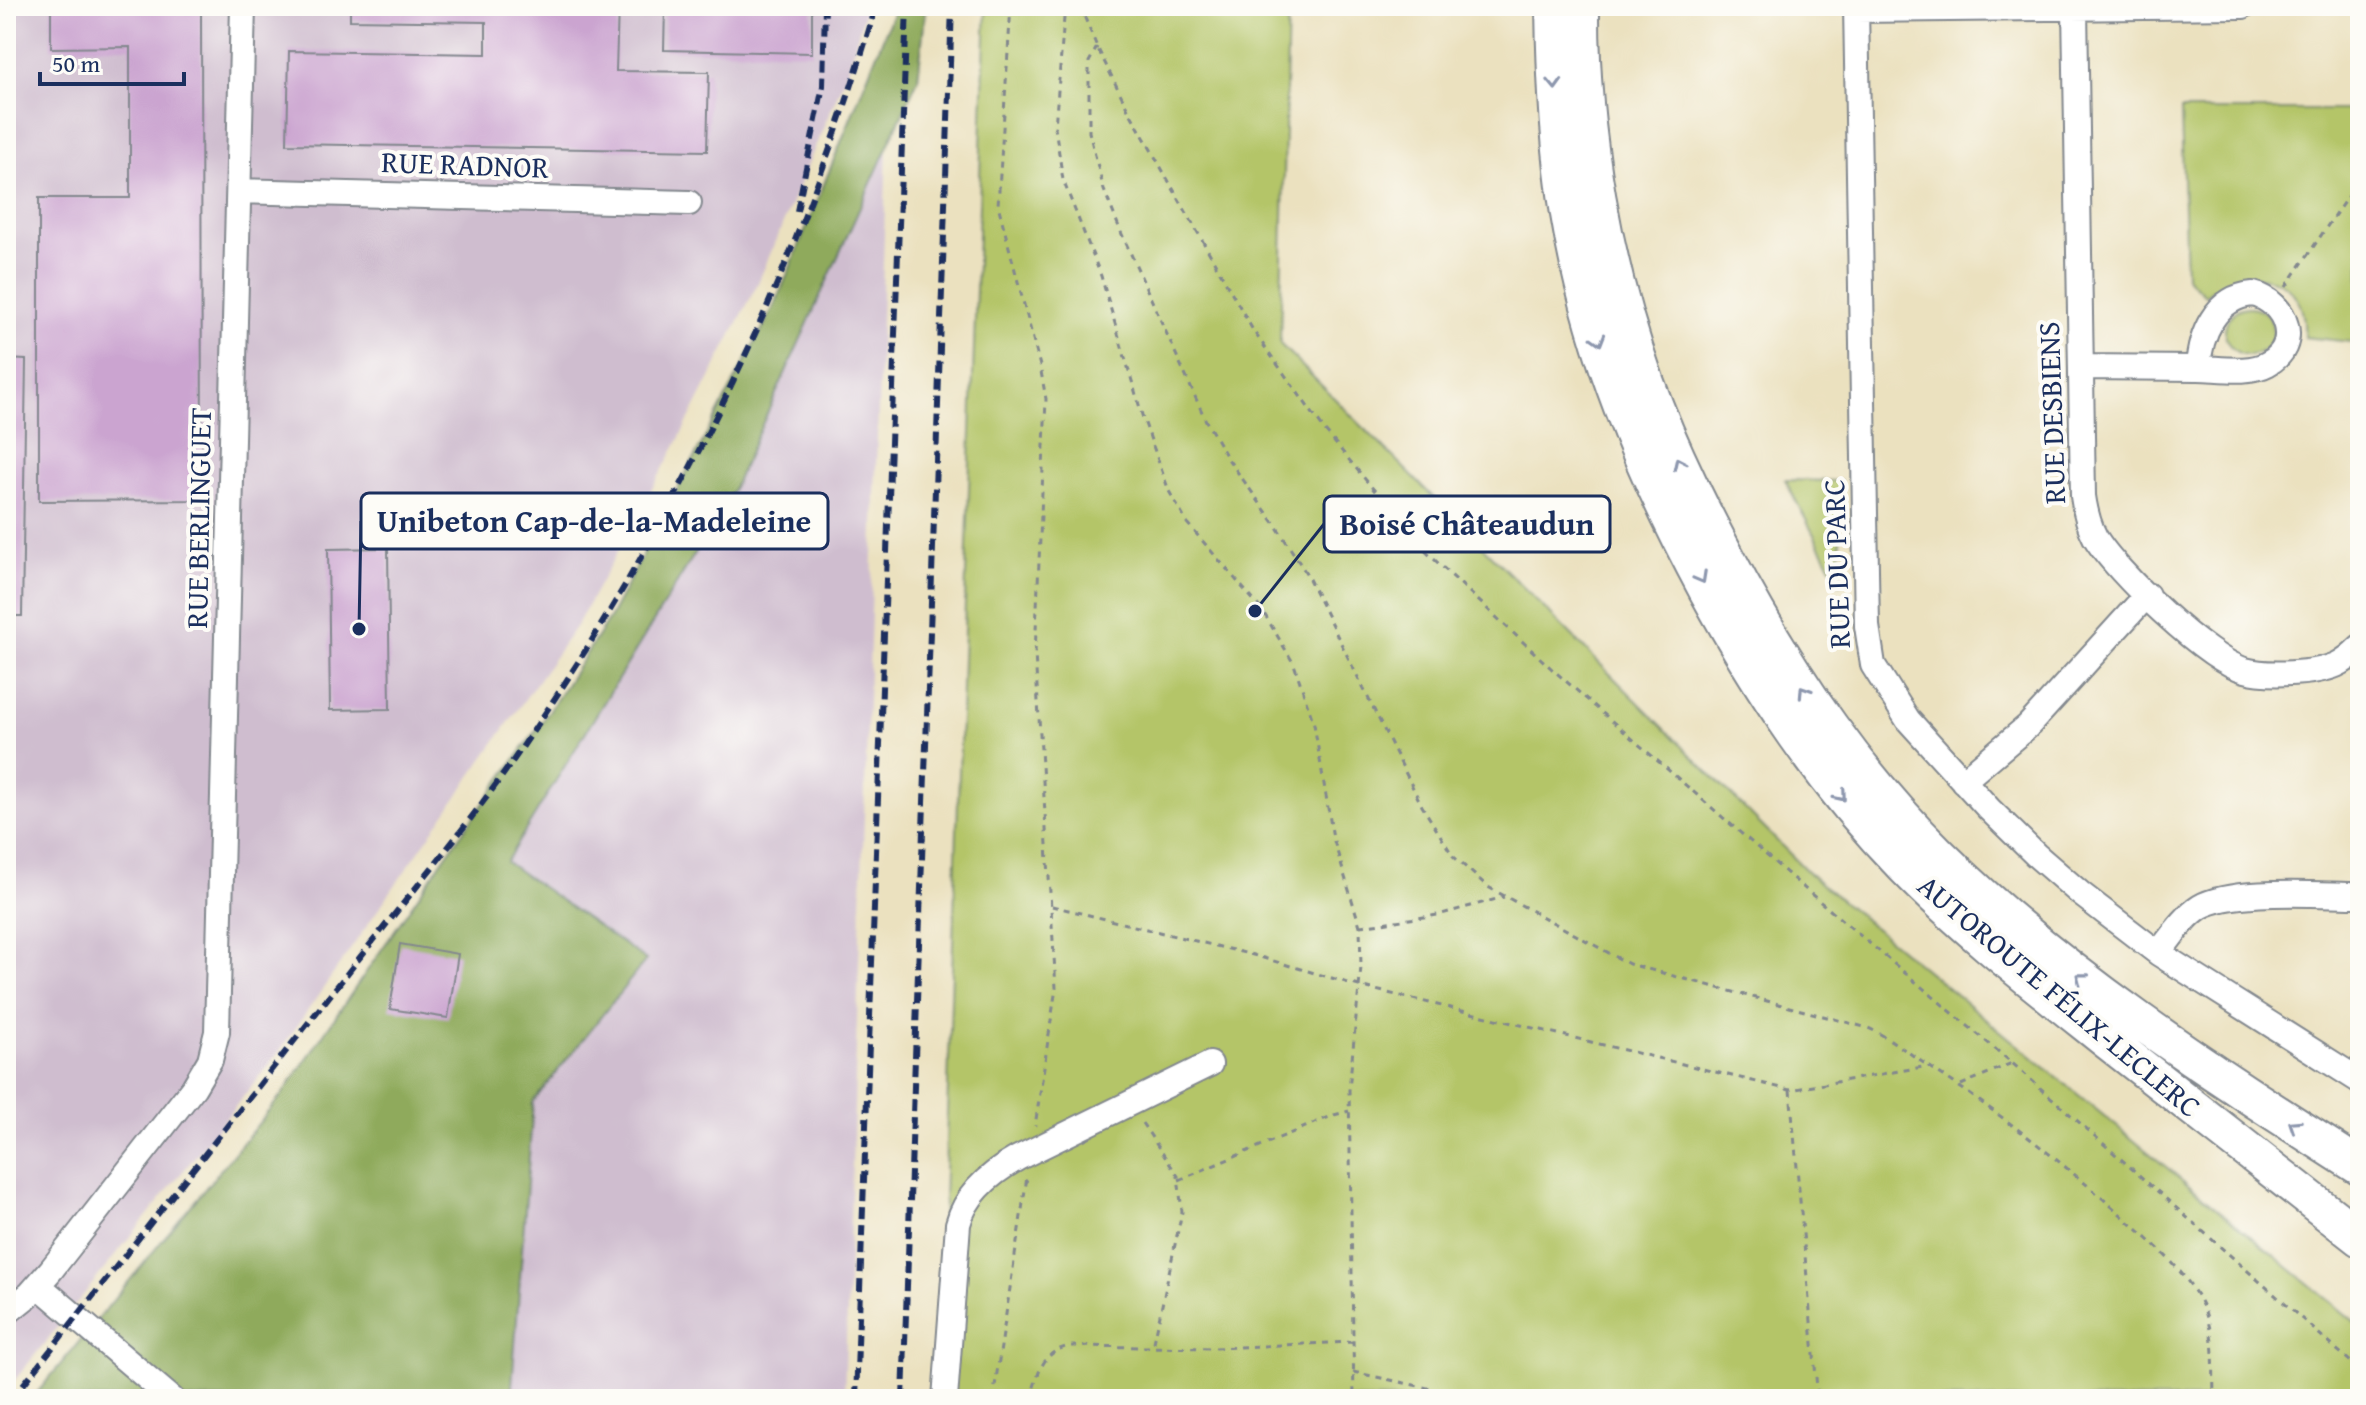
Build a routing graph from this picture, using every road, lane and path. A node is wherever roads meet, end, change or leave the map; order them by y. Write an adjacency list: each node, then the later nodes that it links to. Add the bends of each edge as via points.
1 (243, 6): 14 (street, RUE BERLINGUET)
2 (1011, 6): 24 (path, via 998,205 1046,399 1035,654)
3 (1065, 6): 25 (path, via 1055,127 1063,180 1101,276 1169,491 1193,530 1262,610 1294,664 1314,724 1333,838)
4 (1080, 6): 11 (path)
5 (1554, 6): 39 (highway, AUTOROUTE FÉLIX-LECLERC, one-way to 39, via 1557,111 1569,215 1610,377 1663,506 1777,710 1838,793 1947,907 2062,1005)
6 (1581, 6): 12 (highway, AUTOROUTE FÉLIX-LECLERC)
7 (1596, 6): 12 (highway)
8 (2243, 6): 10 (street)
9 (1856, 8): 10 (street); 21 (street, RUE DU PARC, via 1868,636 1873,665 1884,685)
10 (2075, 8): 17 (street, RUE DESBIENS)
11 (1097, 47): 23 (path, via 1090,58 1088,94 1097,166 1200,409 1306,573 1437,833 1461,865); 28 (path, via 1254,332 1412,537 1591,704)
12 (1586, 112): 37 (highway, AUTOROUTE FÉLIX-LECLERC, one-way to 12, via 2157,1035 2065,965 1940,856 1839,741 1756,611 1702,510 1646,383 1617,287)
13 (2360, 178): 16 (path)
14 (239, 191): 15 (street, RUE RADNOR); 40 (street, RUE BERLINGUET, via 217,1032 210,1060 194,1087)
15 (689, 203)
16 (2275, 303): 18 (street, via 2253,294 2229,300 2206,331); 18 (street, via 2287,336 2276,358 2255,368)
17 (2081, 367): 18 (street); 19 (street, RUE DESBIENS, via 2088,522 2104,551)
18 (2198, 368)
19 (2147, 595): 20 (street, RUE DESBIENS, via 2218,657 2246,671 2321,670 2338,665); 21 (street, via 2028,726)
20 (2360, 647)
21 (1963, 781): 26 (street, RUE DU PARC, via 2056,873)
22 (2360, 895): 26 (street, via 2214,901 2190,915)
23 (1504, 897): 25 (path, via 1449,913); 30 (path, via 1629,964 1852,1022 1890,1039)
24 (1051, 906): 27 (path); 36 (path, via 1056,988)
25 (1360, 926): 27 (path)
26 (2158, 953): 31 (street, RUE DU PARC)
27 (1359, 986): 33 (path); 35 (path)
28 (2012, 1063): 32 (path); 44 (path)
29 (1210, 1064): 34 (street)
30 (1928, 1066): 32 (path); 33 (path)
31 (2360, 1081)
32 (1961, 1086): 53 (path, via 2085,1183 2189,1283 2203,1305 2209,1329)
33 (1790, 1090): 52 (path)
34 (1128, 1103): 36 (street); 38 (path)
35 (1349, 1111): 38 (path); 42 (path)
36 (1031, 1152): 47 (street, via 991,1176 961,1213); 48 (path)
37 (2360, 1167)
38 (1179, 1180): 43 (path, via 1182,1212)
39 (2360, 1238)
40 (38, 1285): 41 (street, RUE BERLINGUET); 46 (street)
41 (6, 1313)
42 (1353, 1342): 43 (path); 45 (path)
43 (1153, 1347): 49 (path, via 1055,1349 1043,1362)
44 (2360, 1370)
45 (1353, 1372): 50 (path); 51 (path)
46 (172, 1399)
47 (945, 1399)
48 (993, 1399)
49 (1030, 1399)
50 (1354, 1399)
51 (1479, 1399)
52 (1818, 1399)
53 (2214, 1399)

